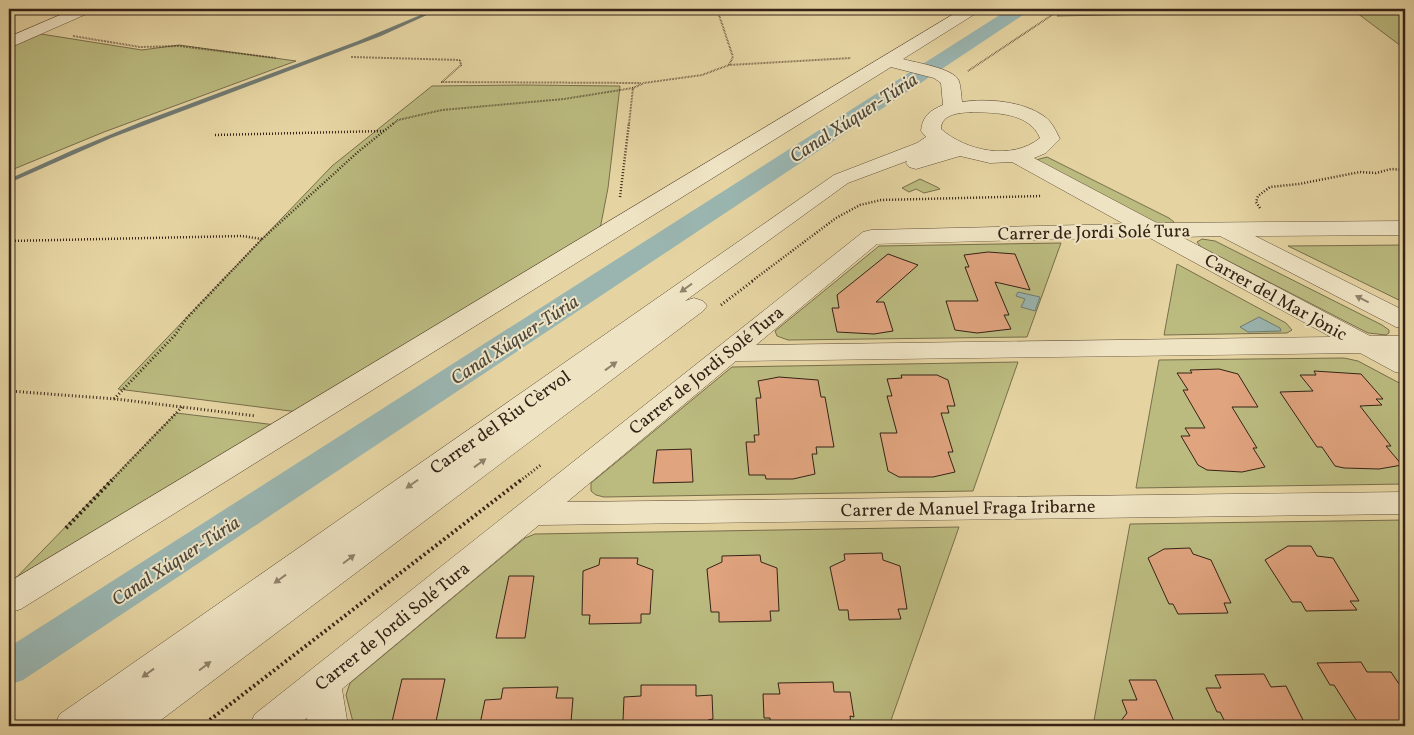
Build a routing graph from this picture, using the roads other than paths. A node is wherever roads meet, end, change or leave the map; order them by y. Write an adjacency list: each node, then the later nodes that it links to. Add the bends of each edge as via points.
1 (86, 9): 3 (street)
2 (973, 9): 4 (street)
3 (9, 43)
4 (894, 63): 5 (street, via 945,77); 18 (street, via 616,227)
5 (954, 109): 6 (street, via 942,112 930,124 931,131); 7 (street, via 980,106 1009,110 1040,122 1048,130 1050,139 1044,147 1032,153)
6 (948, 144): 7 (street, via 977,154); 20 (street, Carrer del Riu Cèrvol, one-way to 20, via 924,147 841,179); 21 (street, Carrer del Riu Cèrvol, one-way to 6, via 858,186 939,154)
7 (1015, 156): 9 (street, Carrer del Mar Jònic)
8 (1405, 228): 10 (street, Carrer de Jordi Solé Tura)
9 (1155, 230): 10 (street, Carrer de Jordi Solé Tura); 12 (street, Carrer del Mar Jònic); 14 (street, Carrer de Jordi Solé Tura, via 871,237)
10 (1223, 230): 11 (street, Carrer del Mar Jònic, one-way to 10)
11 (1405, 321)
12 (1361, 344): 13 (street); 14 (street); 15 (street, Carrer del Mar Jònic)
13 (1405, 344)
14 (727, 353): 17 (street, Carrer de Jordi Solé Tura)
15 (1405, 366)
16 (1405, 503): 17 (street, Carrer de Manuel Fraga Iribarne)
17 (531, 514): 19 (street, Carrer de Jordi Solé Tura)
18 (9, 599)
19 (322, 683): 22 (street, Carrer de Jordi Solé Tura); 23 (street)
20 (74, 726)
21 (123, 726)
22 (269, 726)
23 (328, 726)

